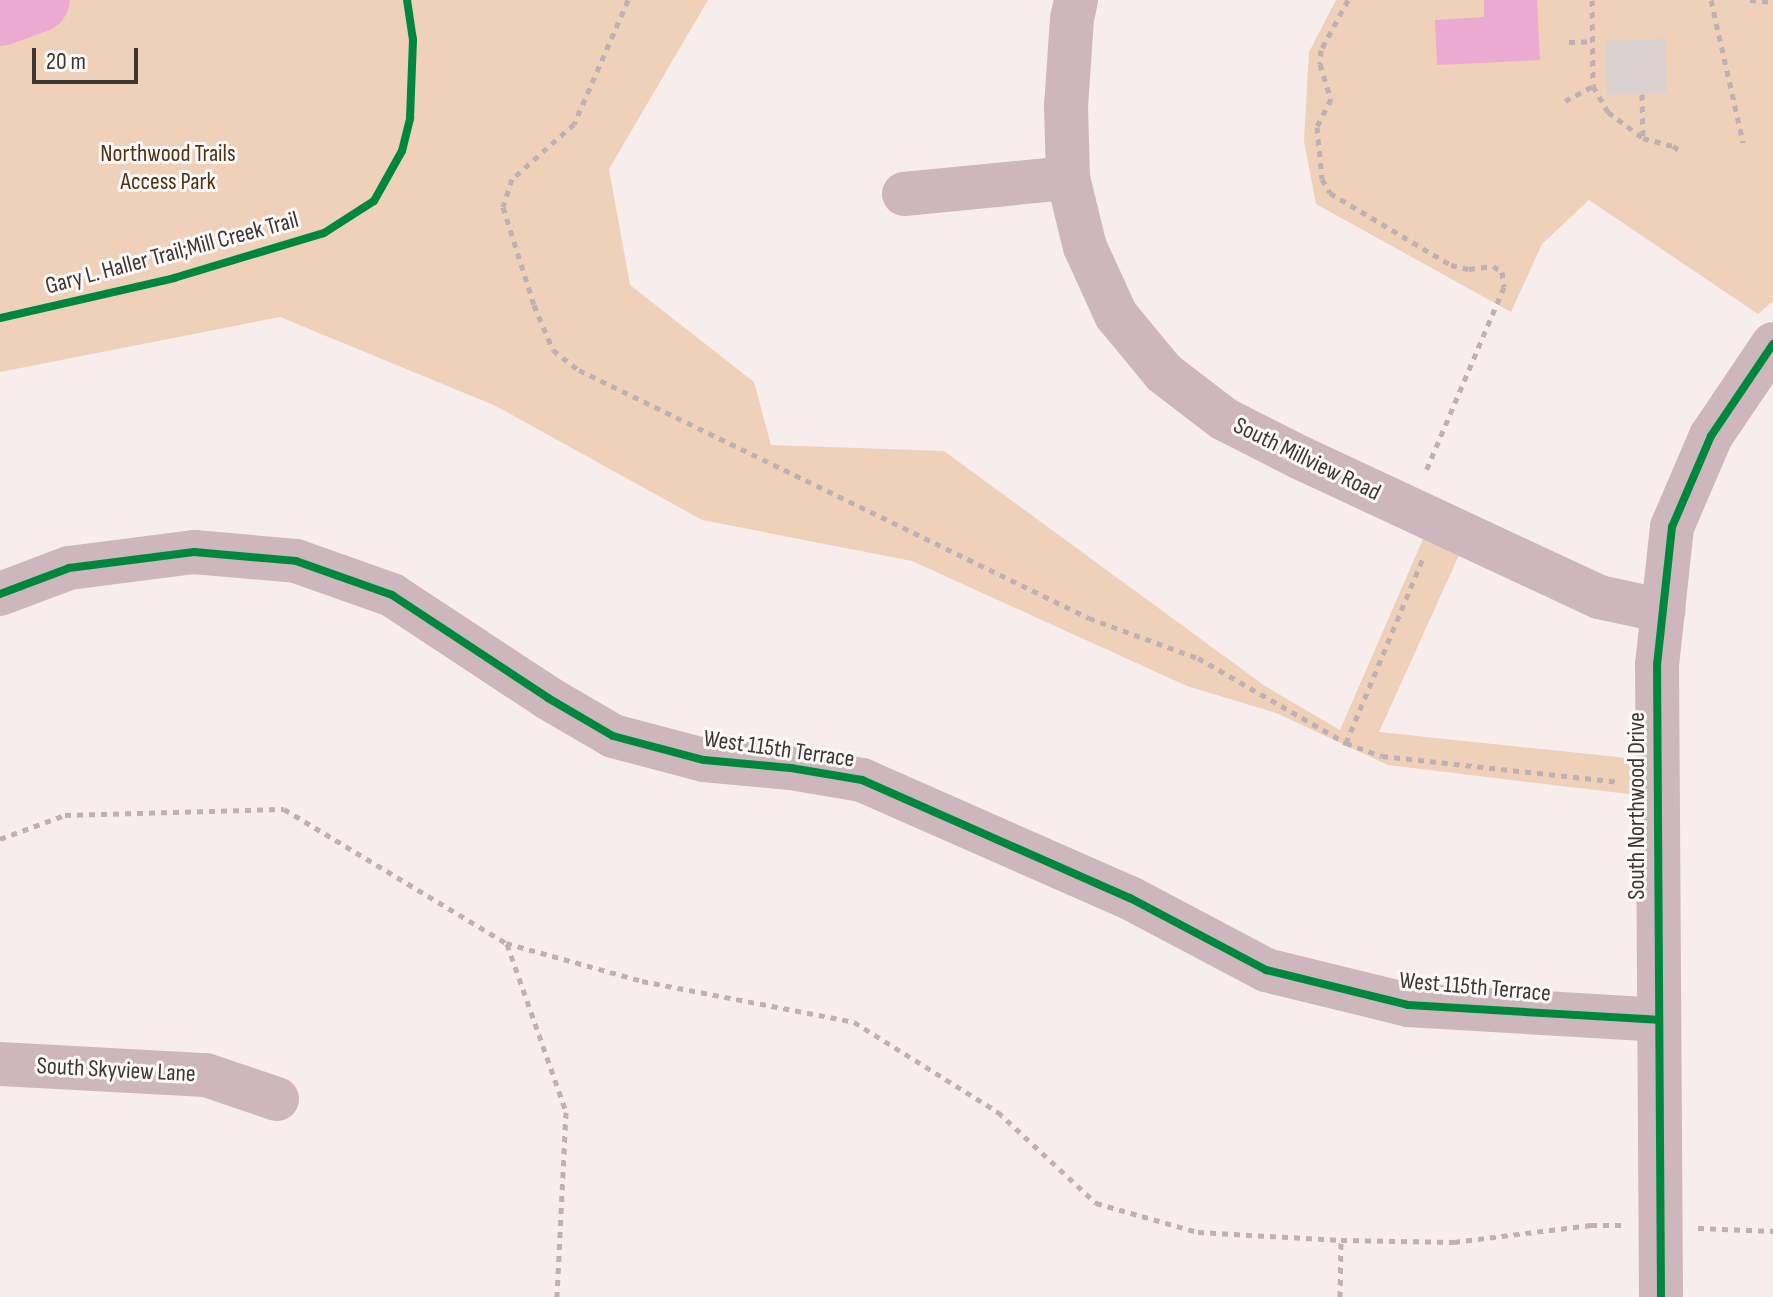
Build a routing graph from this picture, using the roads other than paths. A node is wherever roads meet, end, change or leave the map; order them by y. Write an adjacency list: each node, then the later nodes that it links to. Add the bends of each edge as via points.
1 (1076, 0): 2 (street, South Millview Road, via 1066,106)
2 (1068, 178): 3 (street); 6 (street, South Millview Road, via 1085,247 1116,315 1164,373 1224,419 1599,597)
3 (904, 194)
4 (1773, 344): 6 (street, South Northwood Drive, via 1711,436 1672,527)
5 (0, 594): 7 (street, West 115th Terrace, via 69,568 194,552 296,561 392,595 613,736 704,760 862,780 1130,898 1266,970 1408,1005)
6 (1663, 611): 7 (street, South Northwood Drive, via 1657,665)
7 (1658, 1020): 10 (street, South Northwood Drive)
8 (0, 1064): 9 (street, South Skyview Lane, via 206,1075)
9 (277, 1099)
10 (1661, 1297)

